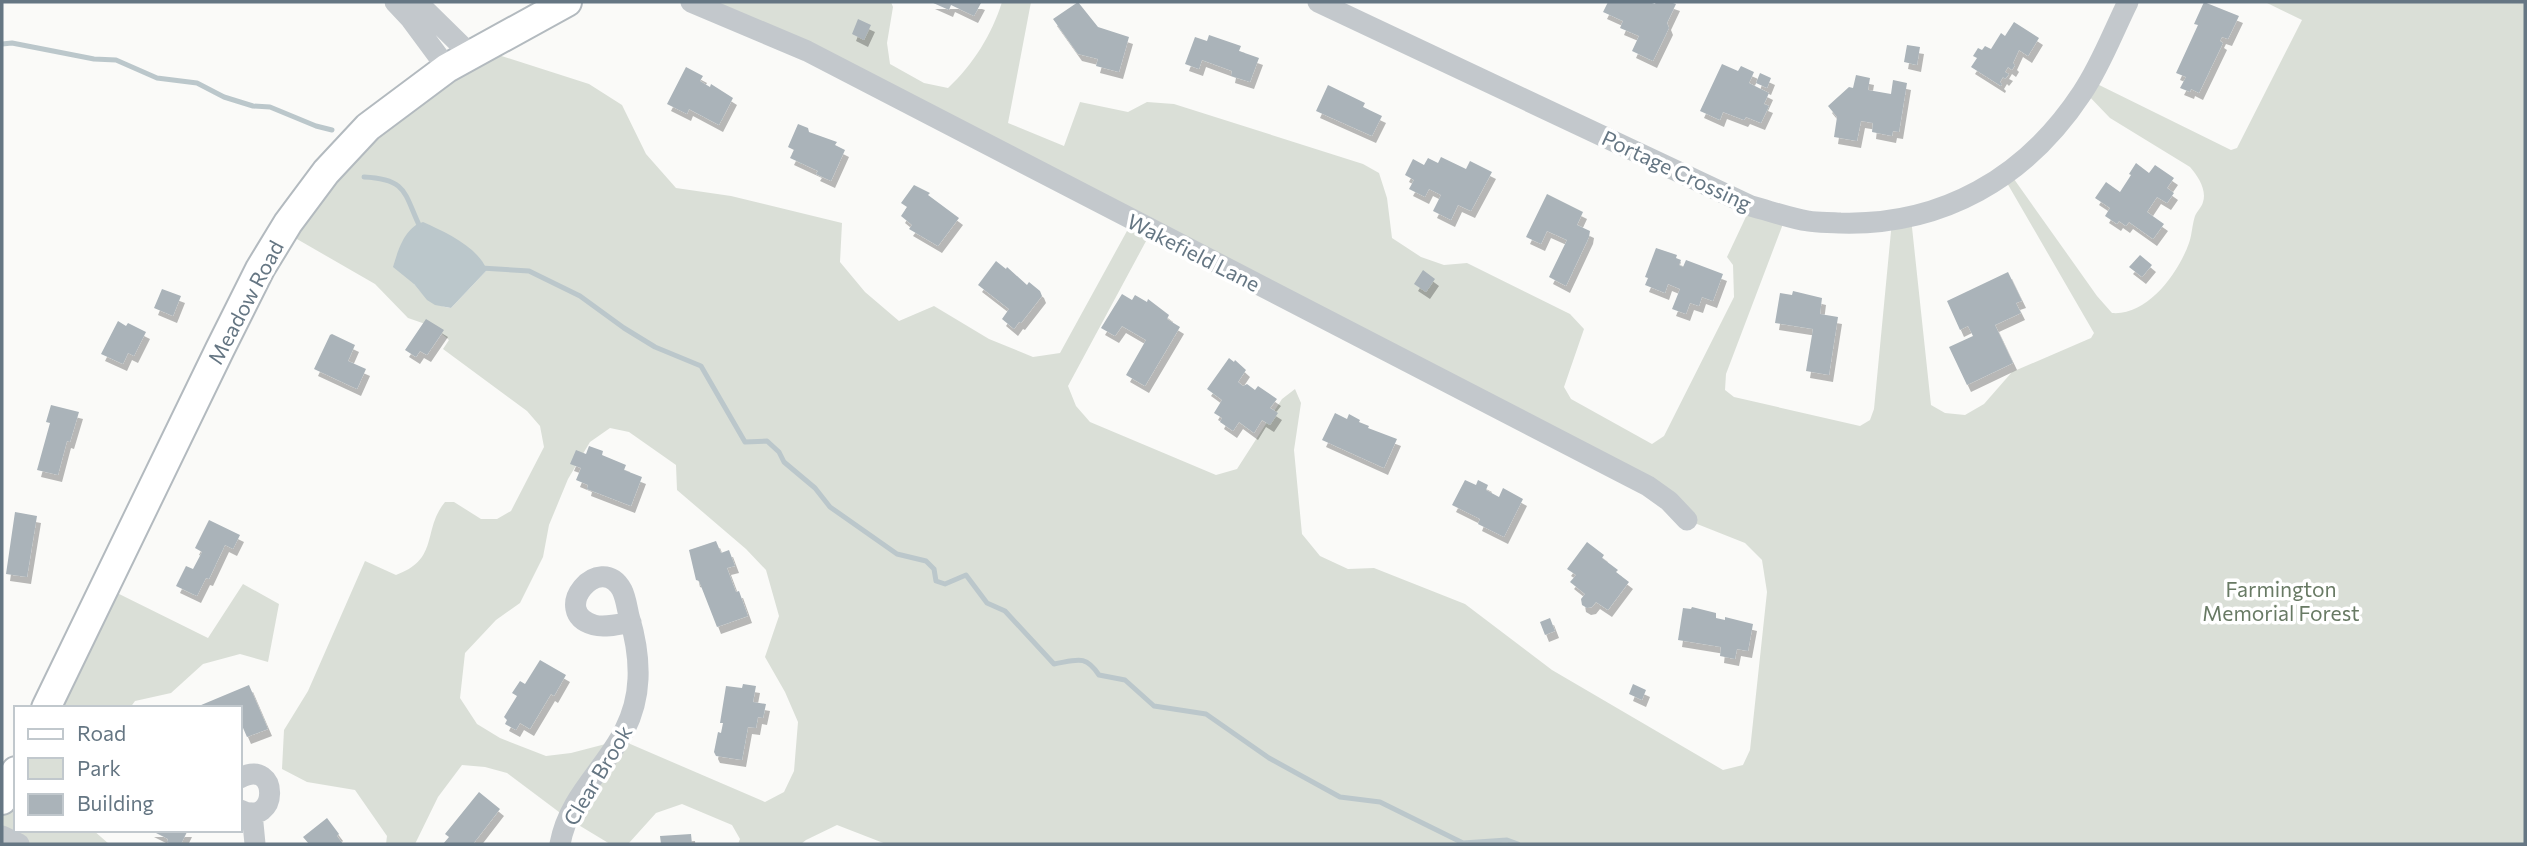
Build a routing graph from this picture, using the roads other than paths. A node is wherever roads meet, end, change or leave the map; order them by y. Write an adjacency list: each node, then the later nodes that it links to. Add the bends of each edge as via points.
1 (395, 2): 7 (street)
2 (417, 2): 7 (street)
3 (567, 2): 7 (street, Meadow Road)
4 (691, 2): 8 (street, Wakefield Lane, via 807,51 1648,486)
5 (1318, 2): 6 (street, Portage Crossing, via 1751,206 1809,222 1869,223 1910,218 1955,202 1991,185 2029,157 2084,90)
6 (2128, 2)
7 (458, 61): 10 (street, Meadow Road, via 368,127 326,172 283,231 220,349)
8 (1687, 520)
9 (631, 622): 18 (street, Clear Brook, via 639,666 634,706 621,740 567,818)
10 (47, 706)
11 (14, 775): 13 (street)
12 (242, 777): 14 (street, via 254,774 265,780 271,797 259,812)
13 (2, 800)
14 (246, 811): 17 (street)
15 (2, 836): 16 (street)
16 (19, 844)
17 (255, 844)
18 (560, 844)

